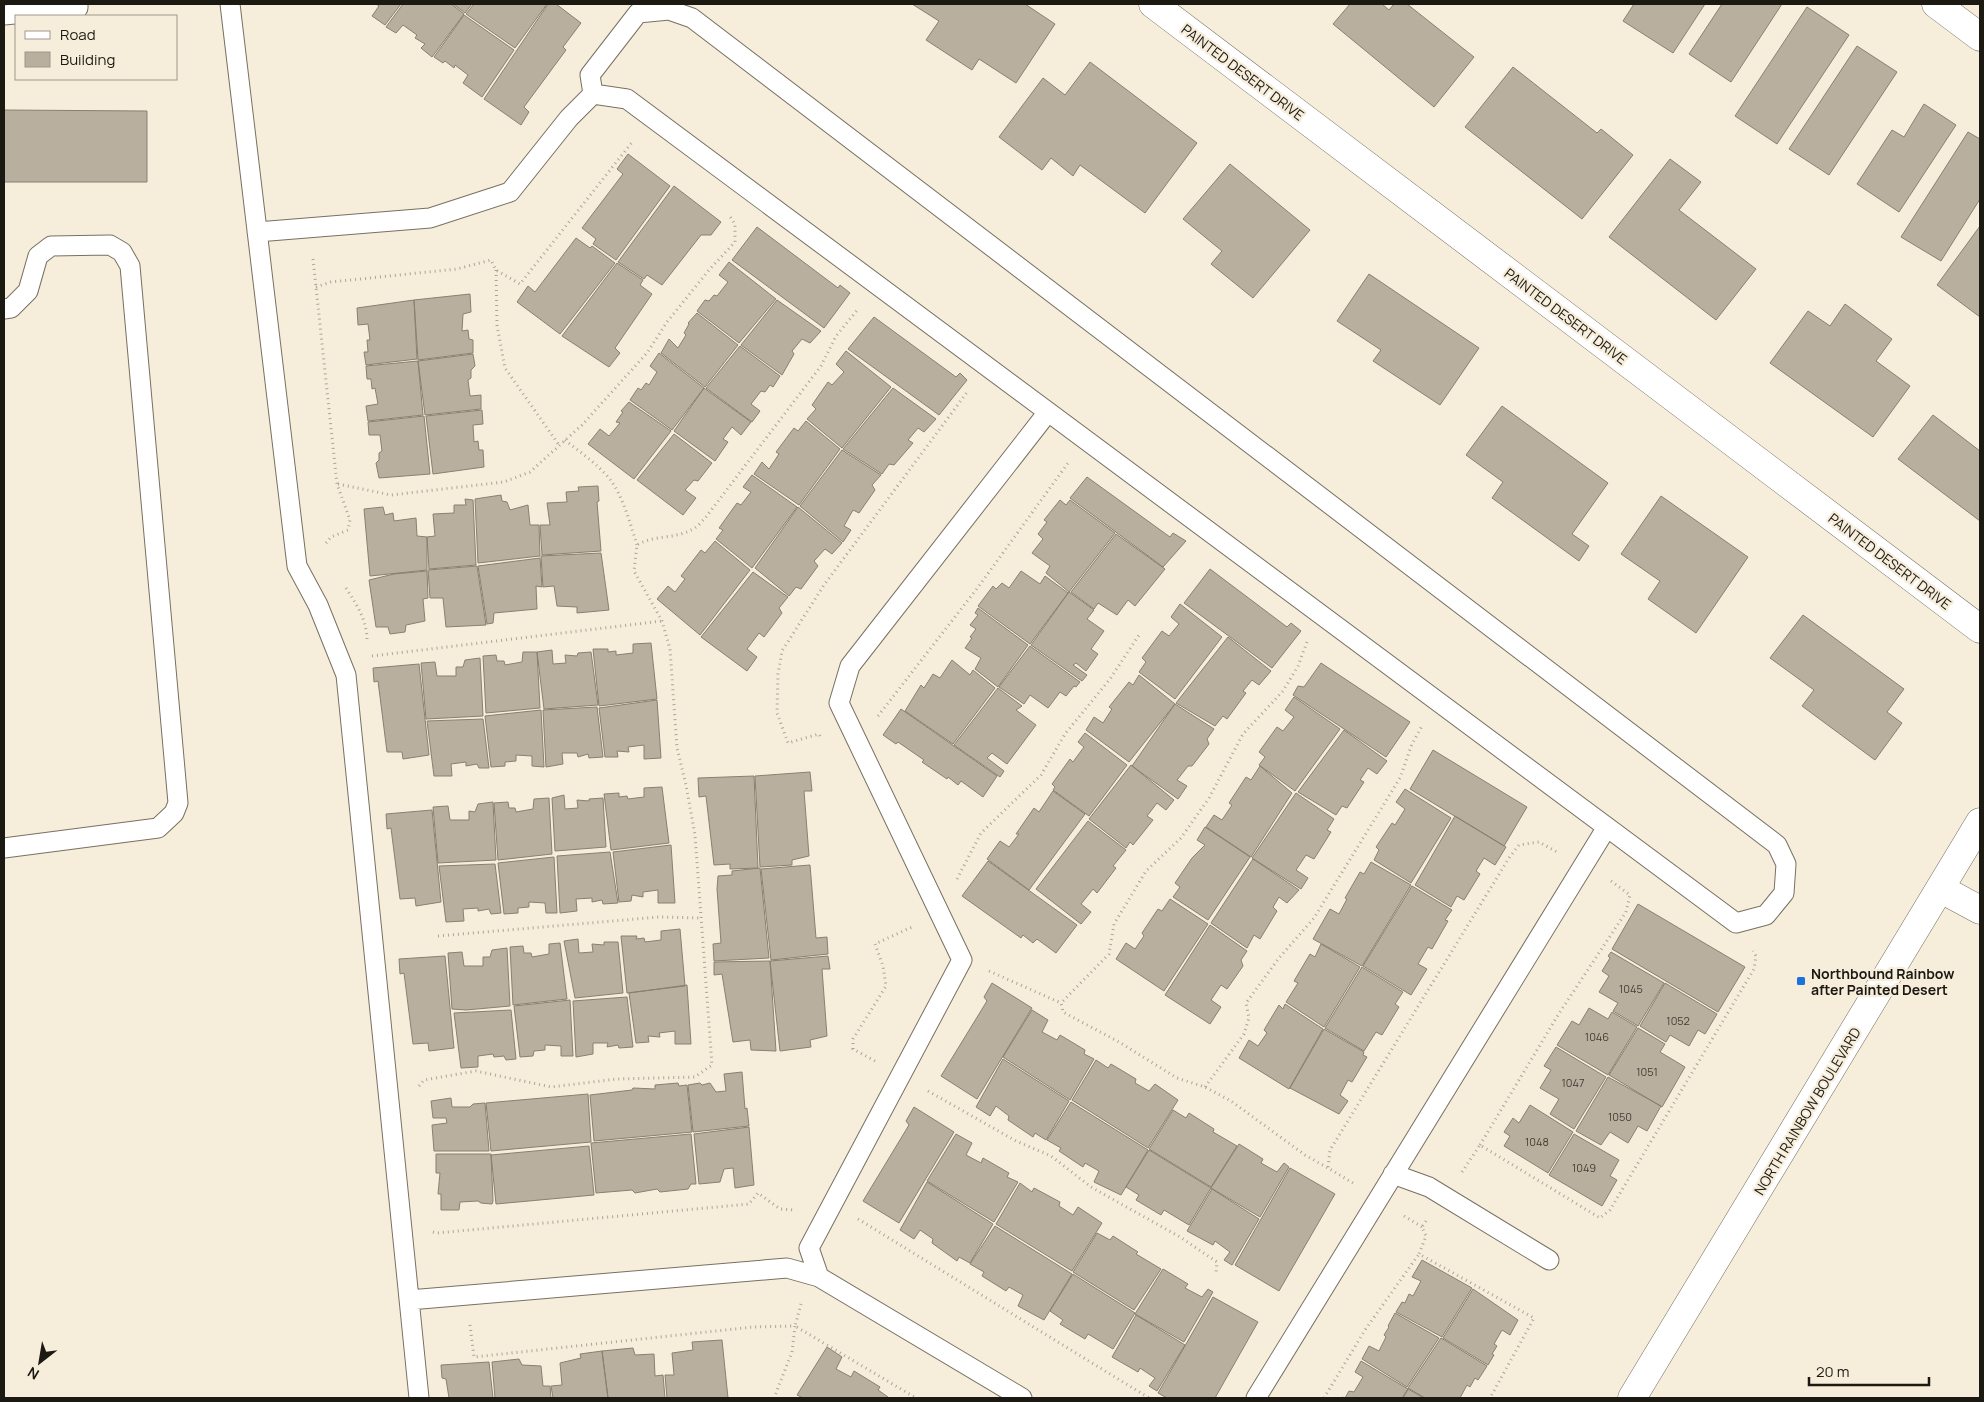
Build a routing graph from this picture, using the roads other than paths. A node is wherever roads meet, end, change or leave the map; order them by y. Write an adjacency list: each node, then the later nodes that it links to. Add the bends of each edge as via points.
1 (78, 4): 5 (lane, via 78,8)
2 (230, 4): 8 (lane)
3 (1153, 4): 11 (street, PAINTED DESERT DRIVE)
4 (1936, 4): 6 (street)
5 (4, 16)
6 (1980, 37)
7 (593, 94): 8 (lane, via 569,118 510,192 430,218); 10 (lane, via 627,99); 13 (lane, via 590,75 638,13 669,10 692,18 1777,845 1786,864 1784,893 1766,915 1736,923)
8 (258, 232): 20 (lane, via 297,566 318,605 346,675)
9 (4, 309): 14 (lane, via 11,308 28,291 38,256 52,246 110,245 122,252 130,266 178,804 174,813 158,828)
10 (1048, 412): 13 (lane); 19 (lane, via 850,666 839,702 962,960 809,1248)
11 (1980, 629)
12 (1980, 822): 15 (street, NORTH RAINBOW BOULEVARD)
13 (1607, 827): 17 (lane)
14 (4, 848)
15 (1941, 889): 16 (street); 24 (street, NORTH RAINBOW BOULEVARD)
16 (1980, 910)
17 (1393, 1174): 18 (lane, via 1429,1187); 23 (lane)
18 (1549, 1260)
19 (812, 1276): 20 (lane, via 787,1268); 22 (lane)
20 (409, 1300): 21 (lane)
21 (419, 1398)
22 (1022, 1398)
23 (1256, 1398)
24 (1632, 1398)

